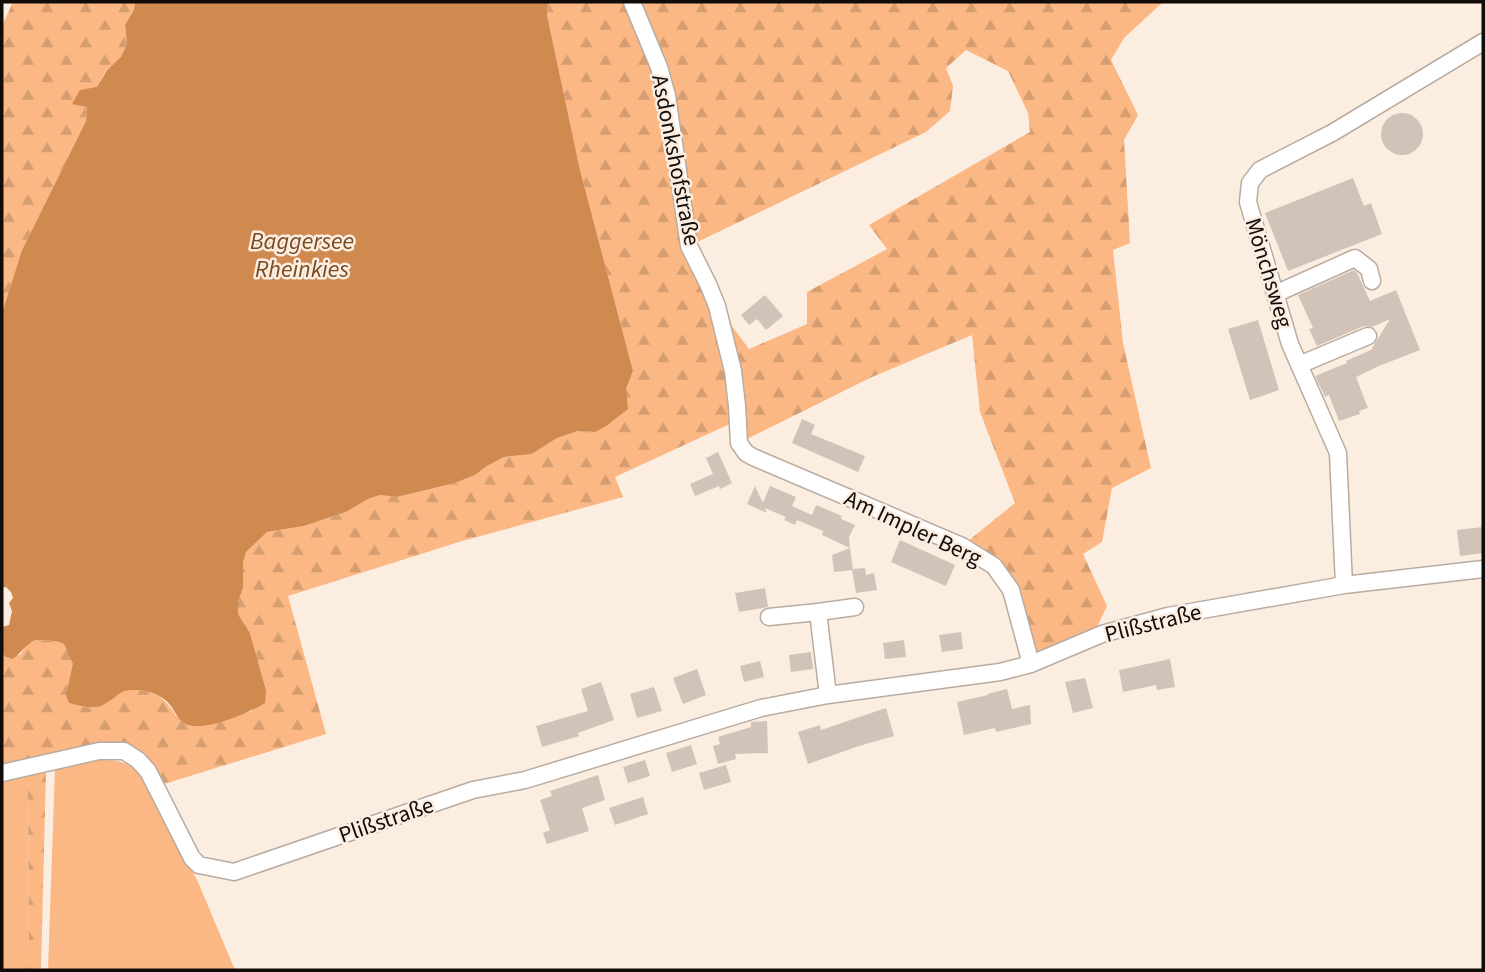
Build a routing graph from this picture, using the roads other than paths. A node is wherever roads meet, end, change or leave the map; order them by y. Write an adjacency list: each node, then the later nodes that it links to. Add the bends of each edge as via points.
1 (632, 2): 7 (street, Asdonkshofstraße, via 667,96 689,246 717,306 733,371)
2 (1483, 42): 4 (street, Mönchsweg, via 1332,133 1260,170 1250,183 1248,202)
3 (1372, 281): 4 (street, via 1369,269 1355,258)
4 (1275, 294): 6 (street, Mönchsweg)
5 (1368, 336): 6 (street)
6 (1299, 365): 9 (street, Mönchsweg, via 1338,453)
7 (739, 443): 13 (street, Am Impler Berg, via 753,457 961,546 993,566 1011,590)
8 (1483, 569): 9 (street, Plißstraße)
9 (1344, 585): 13 (street, Plißstraße, via 1139,623)
10 (855, 607): 11 (street)
11 (818, 612): 12 (street); 14 (street)
12 (769, 617)
13 (1031, 664): 14 (street, Plißstraße)
14 (828, 695): 15 (street, Plißstraße, via 761,708 525,780 473,790 234,872 199,865 192,858 148,771 124,751 99,751)
15 (2, 774)

